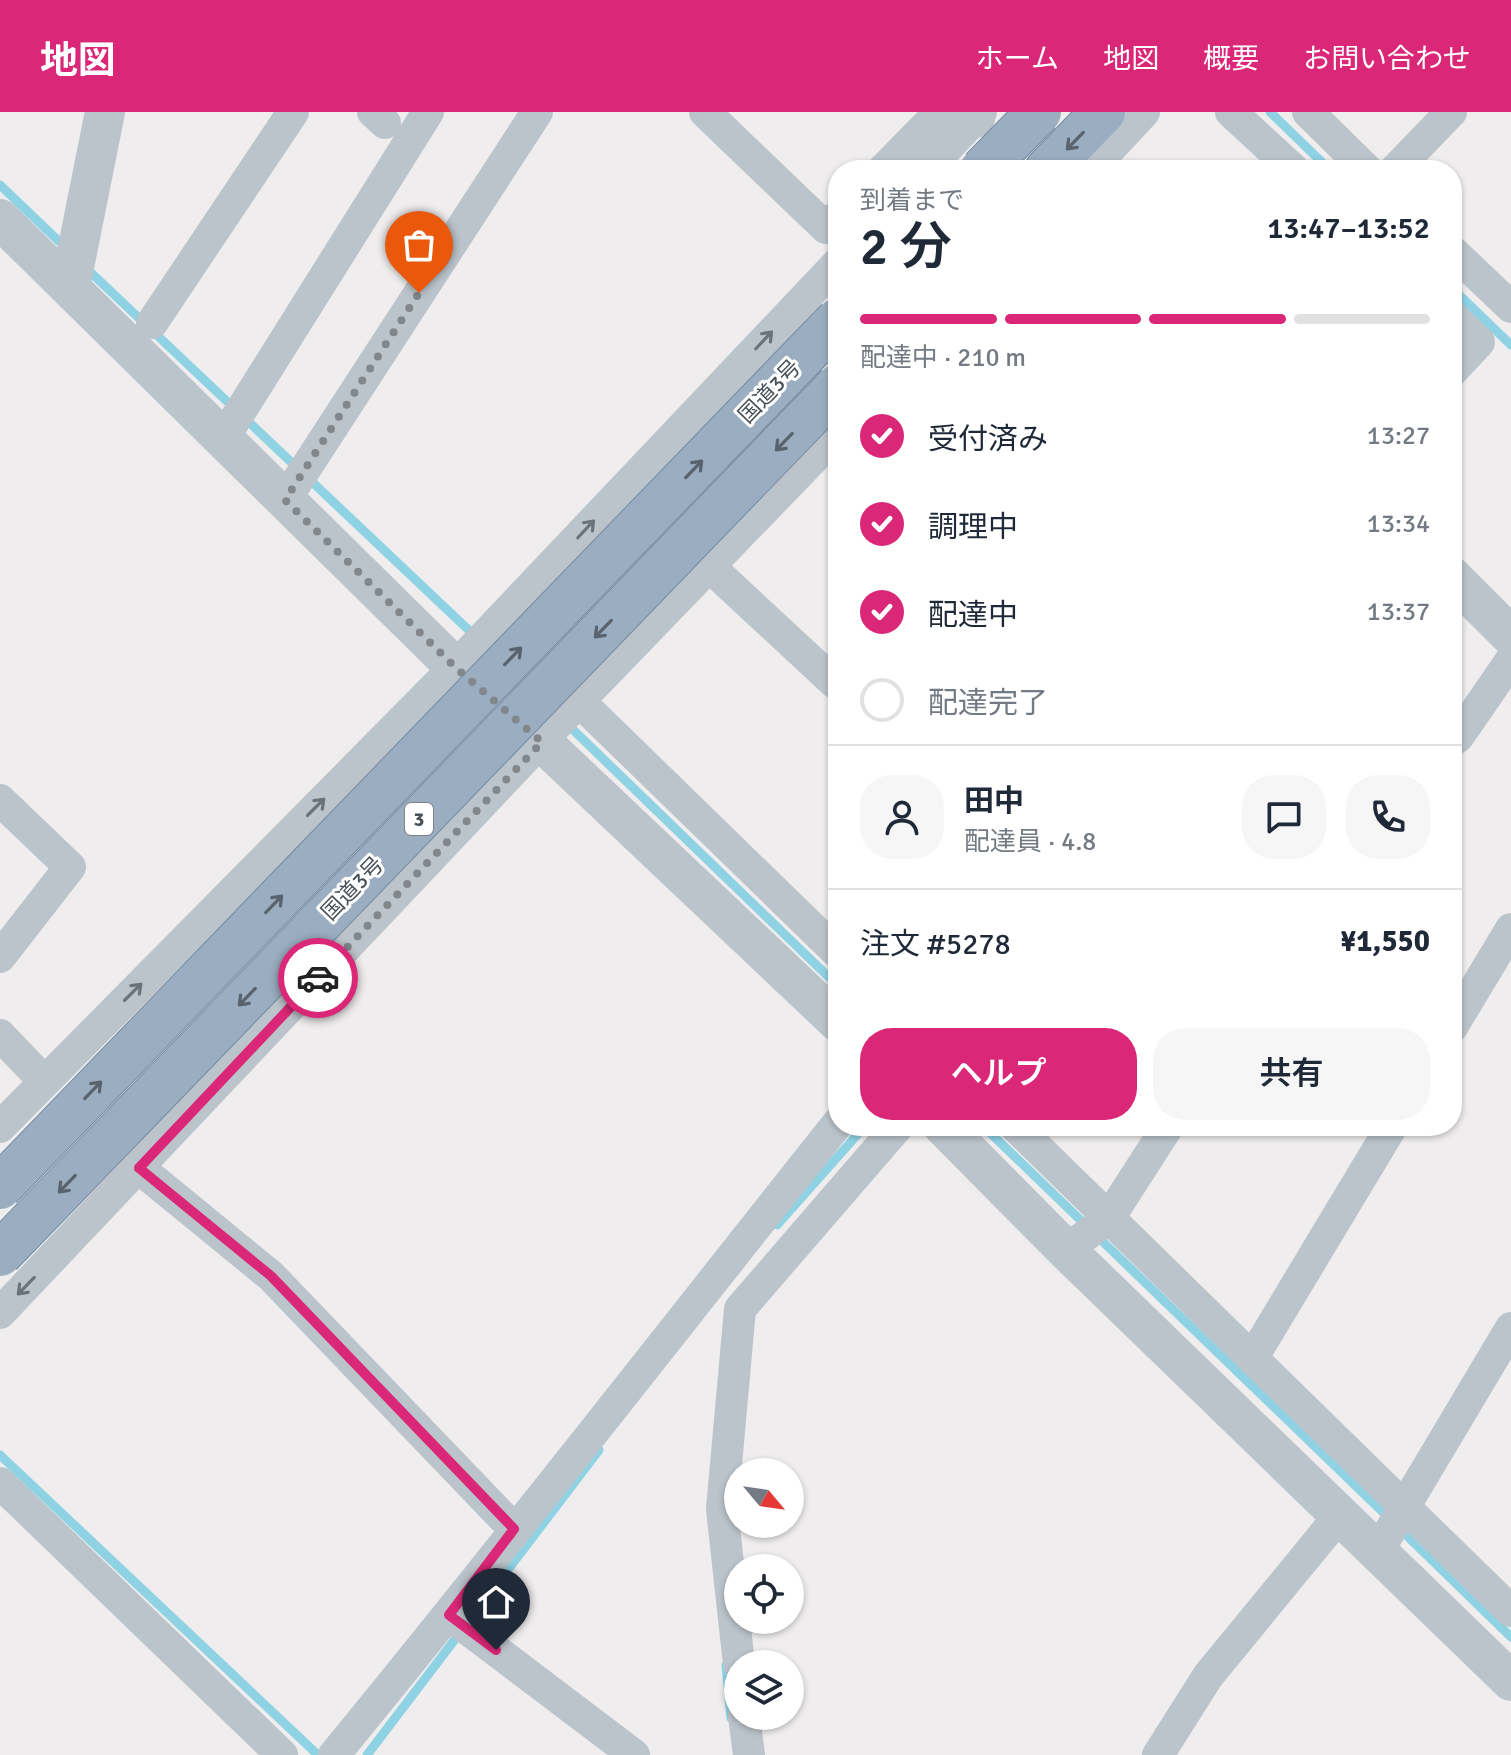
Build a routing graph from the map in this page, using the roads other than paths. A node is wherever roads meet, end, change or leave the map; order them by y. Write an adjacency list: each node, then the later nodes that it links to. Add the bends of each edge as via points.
1 (105, 112): 26 (street)
2 (293, 112): 28 (street)
3 (428, 112): 33 (street)
4 (537, 112): 35 (street)
5 (705, 112): 23 (street)
6 (1039, 112): 15 (highway, bridge)
7 (1103, 112): 17 (highway, one-way to 17)
8 (1144, 112): 18 (street)
9 (1231, 112): 19 (street)
10 (1308, 112): 20 (street)
11 (1451, 112): 21 (street)
12 (966, 114): 13 (street); 14 (street); 16 (street)
13 (898, 160)
14 (933, 160)
15 (992, 160)
16 (1018, 160)
17 (1057, 160)
18 (1099, 160)
19 (1283, 160)
20 (1357, 160)
21 (1405, 160)
22 (0, 219): 26 (street)
23 (828, 226)
24 (1462, 260): 27 (street)
25 (828, 274): 40 (street, one-way to 25)
26 (70, 287): 33 (street)
27 (1511, 307)
28 (152, 323)
29 (1462, 326): 31 (street, via 1479,342)
30 (828, 330): 61 (highway, 国道3号 / 3, one-way to 30, bridge)
31 (1462, 360)
32 (828, 396): 64 (highway, 国道3号 / 3, one-way to 64, bridge)
33 (223, 439): 35 (street)
34 (828, 443): 36 (street)
35 (285, 500): 40 (street)
36 (710, 567): 41 (street); 42 (street)
37 (1462, 590): 38 (street)
38 (1511, 636)
39 (1511, 660): 43 (street)
40 (455, 667): 44 (street); 52 (street, one-way to 40)
41 (828, 677)
42 (579, 701): 44 (street); 47 (street)
43 (1462, 731)
44 (542, 742): 50 (street); 60 (street)
45 (0, 800): 48 (street, via 70,867)
46 (1511, 929): 49 (street)
47 (828, 943)
48 (0, 957)
49 (1462, 1010)
50 (828, 1013)
51 (0, 1035): 52 (street)
52 (44, 1081): 53 (street)
53 (0, 1127)
54 (828, 1136): 71 (street)
55 (889, 1136): 75 (street, via 740,1309 722,1509)
56 (953, 1136): 63 (street)
57 (1025, 1136): 62 (street)
58 (1162, 1136): 62 (street)
59 (1386, 1136): 67 (street)
60 (139, 1168): 65 (street, one-way to 65); 71 (street, via 271,1276)
61 (0, 1187)
62 (1109, 1218): 63 (street); 67 (street)
63 (1066, 1250): 70 (street)
64 (0, 1254)
65 (0, 1313)
66 (1511, 1328): 69 (street)
67 (1253, 1357): 69 (street)
68 (0, 1483): 78 (street)
69 (1403, 1505): 72 (street); 73 (street)
70 (1340, 1515): 72 (street); 82 (street, via 1208,1676)
71 (514, 1529): 74 (street)
72 (1378, 1551): 76 (street)
73 (1511, 1611)
74 (449, 1615): 79 (street); 80 (street)
75 (737, 1650)
76 (1511, 1681)
77 (746, 1730): 81 (street)
78 (282, 1755)
79 (334, 1755)
80 (634, 1755)
81 (749, 1755)
82 (1158, 1755)

